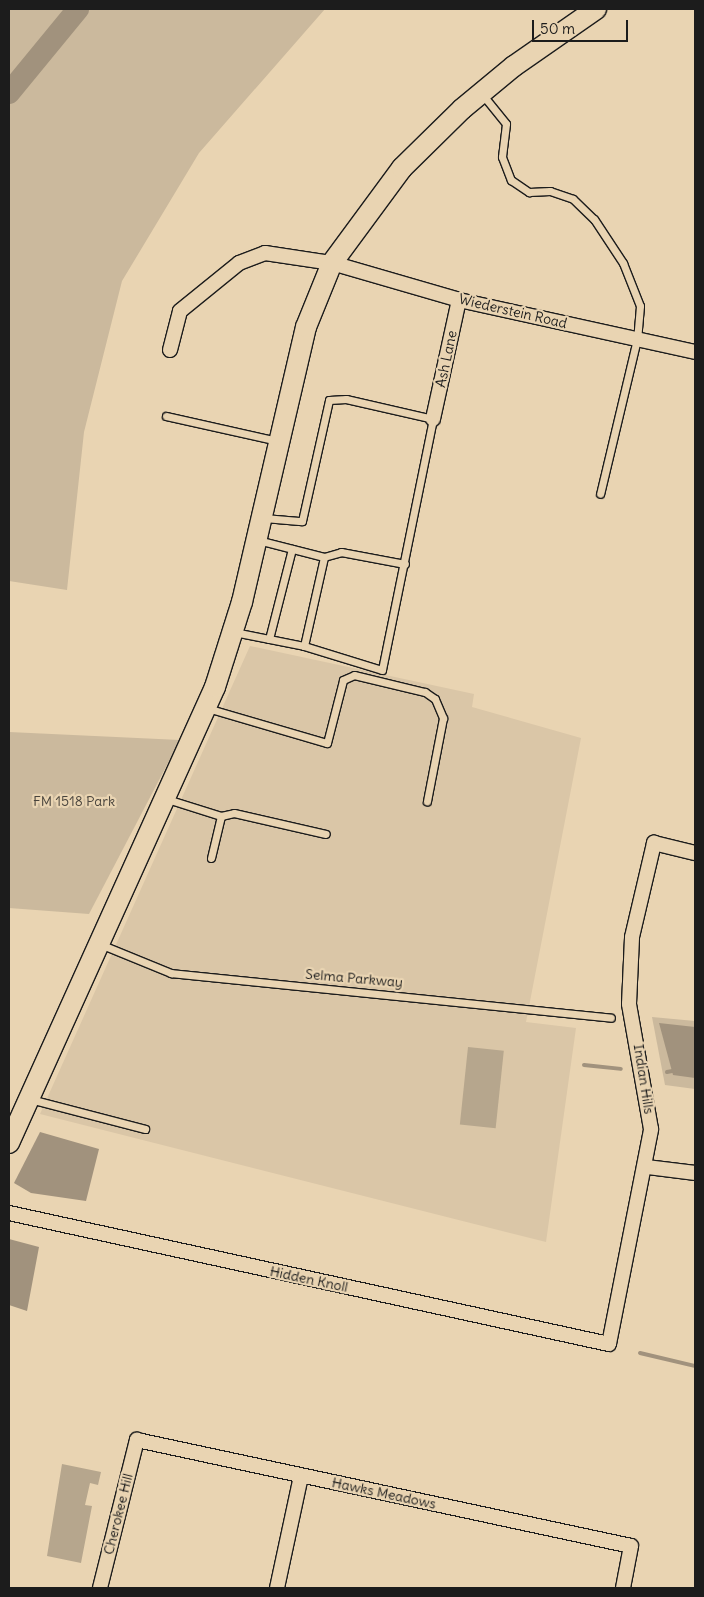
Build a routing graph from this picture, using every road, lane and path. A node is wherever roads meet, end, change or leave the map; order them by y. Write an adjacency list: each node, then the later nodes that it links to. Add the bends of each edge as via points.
1 (596, 9): 2 (main road)
2 (480, 93): 3 (main road, via 402,168); 5 (lane, via 506,124 502,157 511,180 529,192 550,190 574,199 594,219 623,263 640,306)
3 (332, 263): 4 (street, Wiederstein Road); 6 (street, Wiederstein Road, via 265,253 239,263 180,311); 10 (main road, via 306,327)
4 (459, 300): 5 (street, Wiederstein Road); 9 (street, Ash Lane)
5 (637, 339): 7 (street, Wiederstein Road); 11 (lane)
6 (170, 350)
7 (695, 352)
8 (166, 416): 10 (lane)
9 (433, 419): 12 (lane, via 346,399 330,400 302,521); 16 (lane)
10 (278, 442): 12 (main road)
11 (600, 494)
12 (261, 518): 13 (main road)
13 (256, 540): 14 (lane); 17 (main road)
14 (292, 549): 15 (lane); 18 (lane)
15 (324, 557): 16 (lane, via 341,552); 19 (lane)
16 (405, 564): 19 (lane, via 382,670)
17 (234, 632): 18 (lane); 20 (main road)
18 (269, 639): 19 (lane)
19 (304, 646)
20 (207, 708): 21 (main road); 22 (lane, via 327,742 344,680 354,675 425,692 435,699 443,718)
21 (167, 799): 23 (lane); 27 (main road)
22 (427, 801)
23 (221, 816): 24 (lane, via 234,813); 26 (lane)
24 (326, 834)
25 (695, 853): 32 (street, Indian Hills, via 654,843 630,961 630,1004 650,1104)
26 (211, 858)
27 (100, 944): 28 (lane, Selma Parkway, via 171,973); 29 (main road)
28 (611, 1018)
29 (30, 1099): 30 (lane); 31 (main road)
30 (145, 1128)
31 (9, 1143)
32 (647, 1166): 33 (street); 35 (street, Indian Hills)
33 (695, 1174)
34 (9, 1213): 35 (street, Hidden Knoll)
35 (609, 1344)
36 (137, 1440): 37 (street, Hawks Meadows); 38 (street, Cherokee Hill)
37 (301, 1476): 39 (street); 40 (street, Hawks Meadows, via 631,1546)
38 (100, 1588)
39 (277, 1588)
40 (623, 1588)

